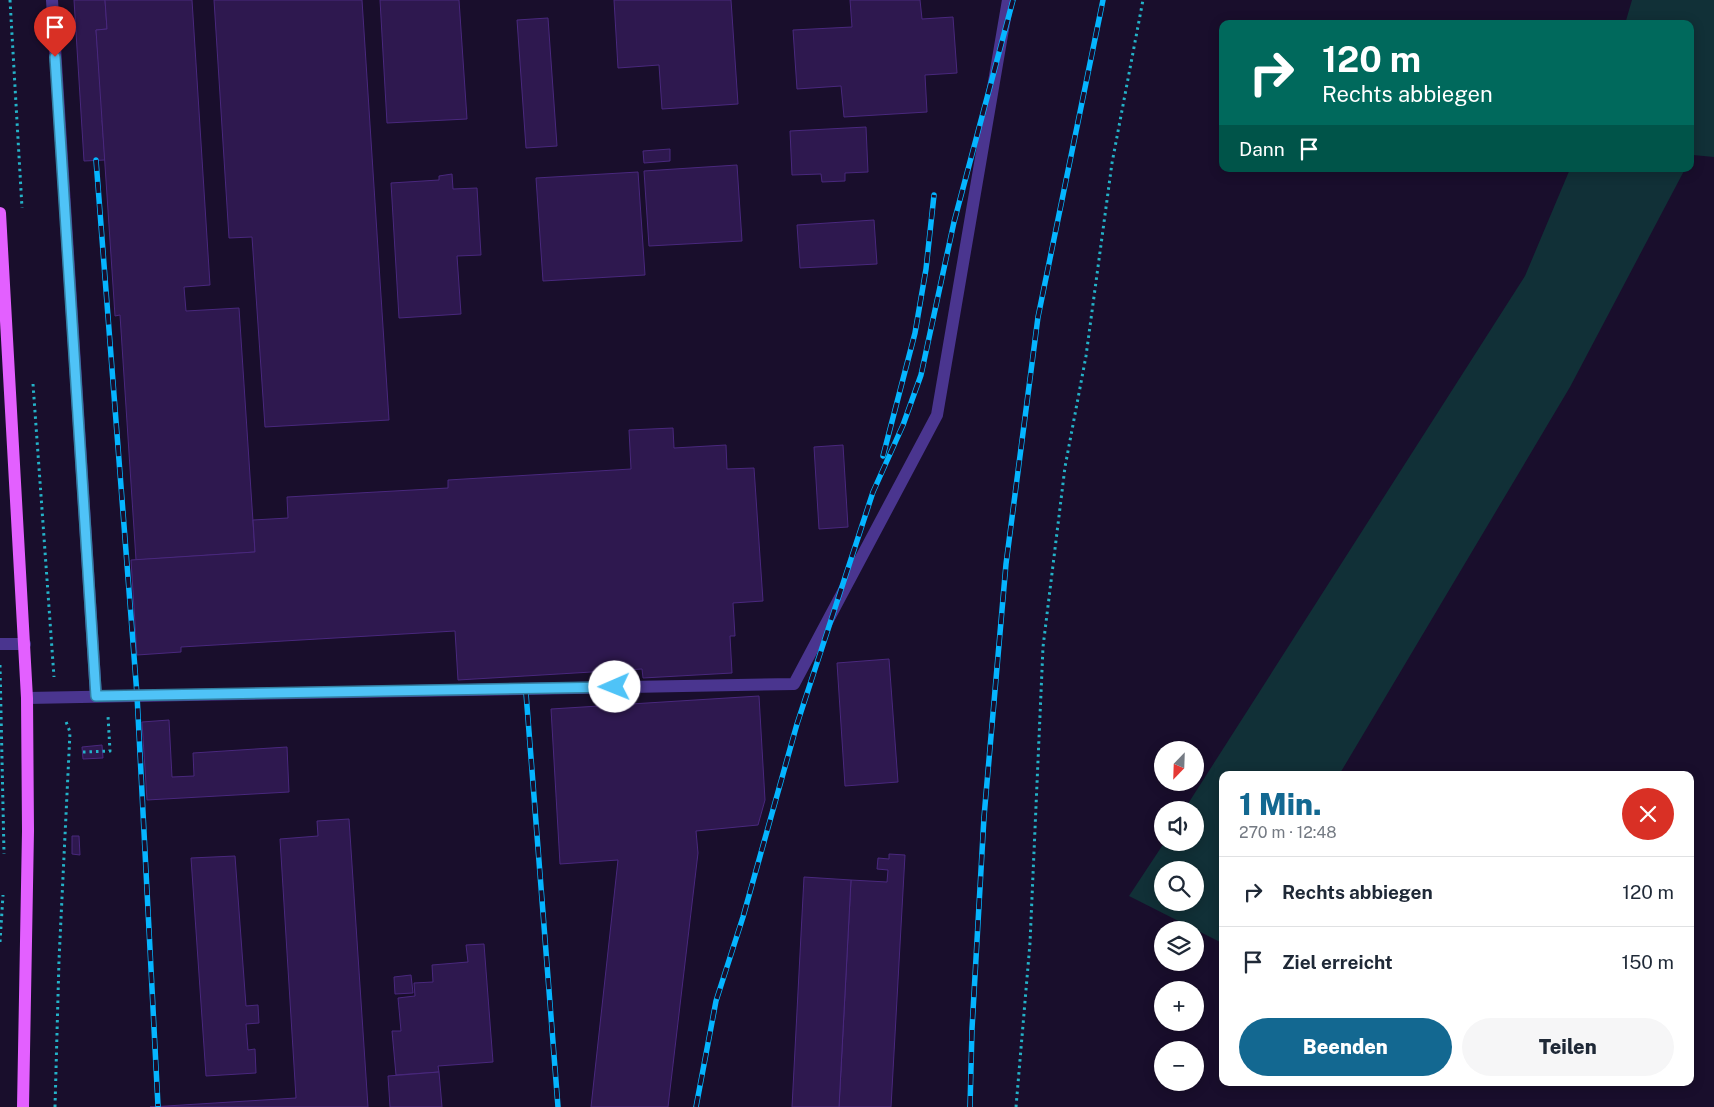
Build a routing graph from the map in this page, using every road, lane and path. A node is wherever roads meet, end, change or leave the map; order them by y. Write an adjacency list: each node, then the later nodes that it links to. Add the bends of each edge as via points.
1 (10, 0): 6 (path)
2 (52, 0): 11 (lane)
3 (1008, 0): 11 (lane, via 937,415 794,684)
4 (1143, 0): 19 (path, via 1112,163 1086,356 1065,467 1043,647 1030,942)
5 (0, 212): 9 (main road)
6 (22, 213)
7 (33, 379): 10 (path)
8 (0, 644): 9 (lane); 14 (path)
9 (25, 644): 12 (main road)
10 (55, 696): 11 (lane); 12 (lane); 18 (path, via 70,732)
11 (101, 696): 13 (path, via 110,751)
12 (27, 698): 17 (main road)
13 (83, 752)
14 (4, 860)
15 (4, 889): 16 (path)
16 (0, 942)
17 (23, 1107)
18 (56, 1107)
19 (1016, 1107)

